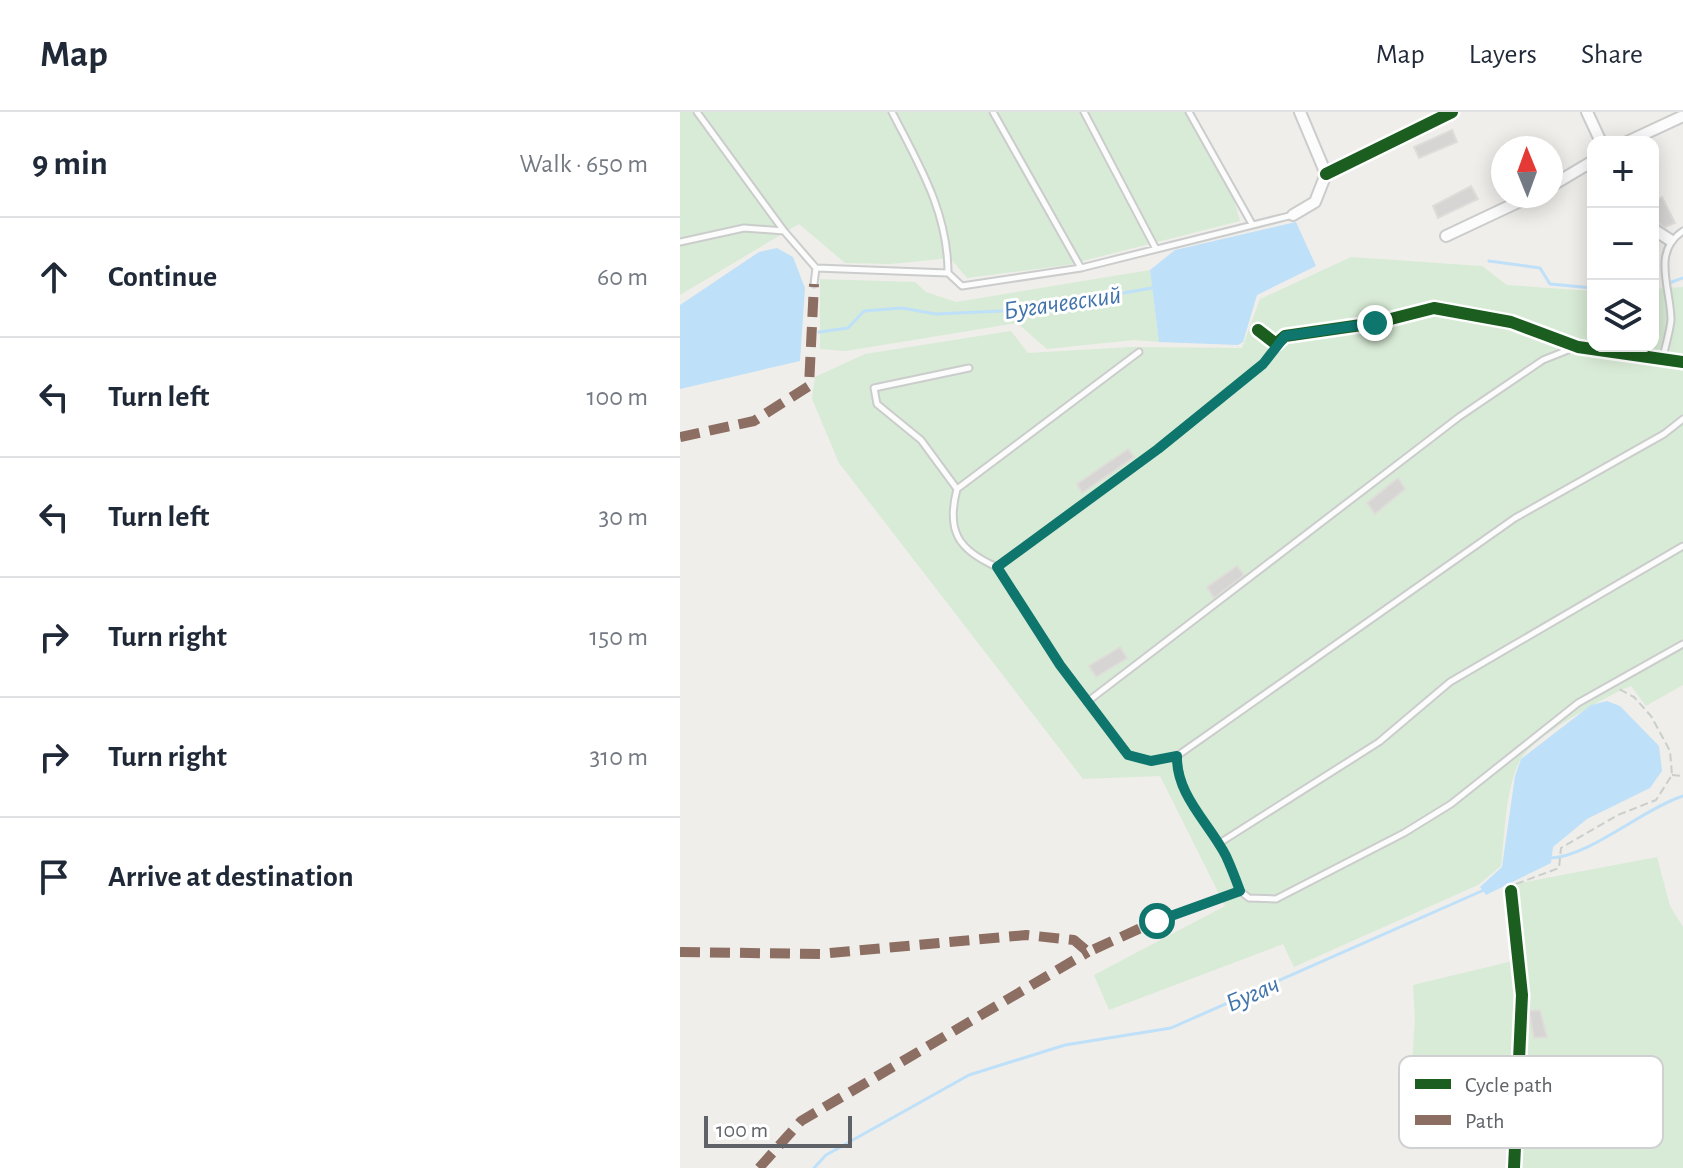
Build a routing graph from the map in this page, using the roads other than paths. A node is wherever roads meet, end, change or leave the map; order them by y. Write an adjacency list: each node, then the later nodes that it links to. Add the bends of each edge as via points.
1 (697, 112): 18 (lane)
2 (892, 112): 27 (lane, via 933,193 948,241)
3 (993, 112): 26 (lane)
4 (1084, 112): 24 (lane)
5 (1189, 112): 17 (lane)
6 (1300, 112): 13 (street)
7 (1452, 112): 13 (street)
8 (1587, 112): 10 (street)
9 (1683, 116): 11 (street)
10 (1598, 136)
11 (1640, 136)
12 (1587, 165): 14 (street)
13 (1326, 174): 16 (street, via 1315,202)
14 (1563, 179)
15 (1506, 208): 21 (street)
16 (1293, 215): 17 (lane)
17 (1252, 224): 24 (lane)
18 (784, 231): 23 (lane, via 744,228); 25 (lane)
19 (1683, 231): 22 (lane)
20 (1659, 233): 22 (street)
21 (1446, 236)
22 (1670, 240): 33 (lane, via 1664,257 1671,320)
23 (680, 242)
24 (1156, 249): 26 (lane)
25 (816, 268): 27 (lane); 28 (lane)
26 (1081, 268): 27 (lane, via 962,286)
27 (948, 273)
28 (814, 284)
29 (1258, 330): 30 (street)
30 (1276, 344): 31 (street, via 1285,336 1434,308 1511,322); 39 (lane, via 1263,364 1158,449)
31 (1577, 347): 33 (street); 41 (lane, via 1543,360 1459,417)
32 (1139, 352): 37 (lane)
33 (1663, 358): 34 (street)
34 (1683, 362)
35 (969, 368): 37 (lane, via 874,388 877,404 921,440)
36 (1683, 419): 42 (lane, via 1515,518)
37 (957, 489): 39 (lane, via 953,529 971,556)
38 (1683, 546): 43 (lane, via 1450,682 1379,742)
39 (997, 567): 41 (lane)
40 (1683, 644): 44 (lane, via 1578,703 1451,804 1404,833 1276,899 1249,898)
41 (1087, 702): 42 (lane, via 1128,755 1151,761)
42 (1177, 756): 43 (lane, via 1187,797)
43 (1218, 844): 44 (lane)
44 (1240, 891): 46 (lane)
45 (1511, 891): 47 (street, via 1522,995)
46 (1143, 927)
47 (1519, 1056)
48 (1515, 1148): 49 (street)
49 (1514, 1168)

